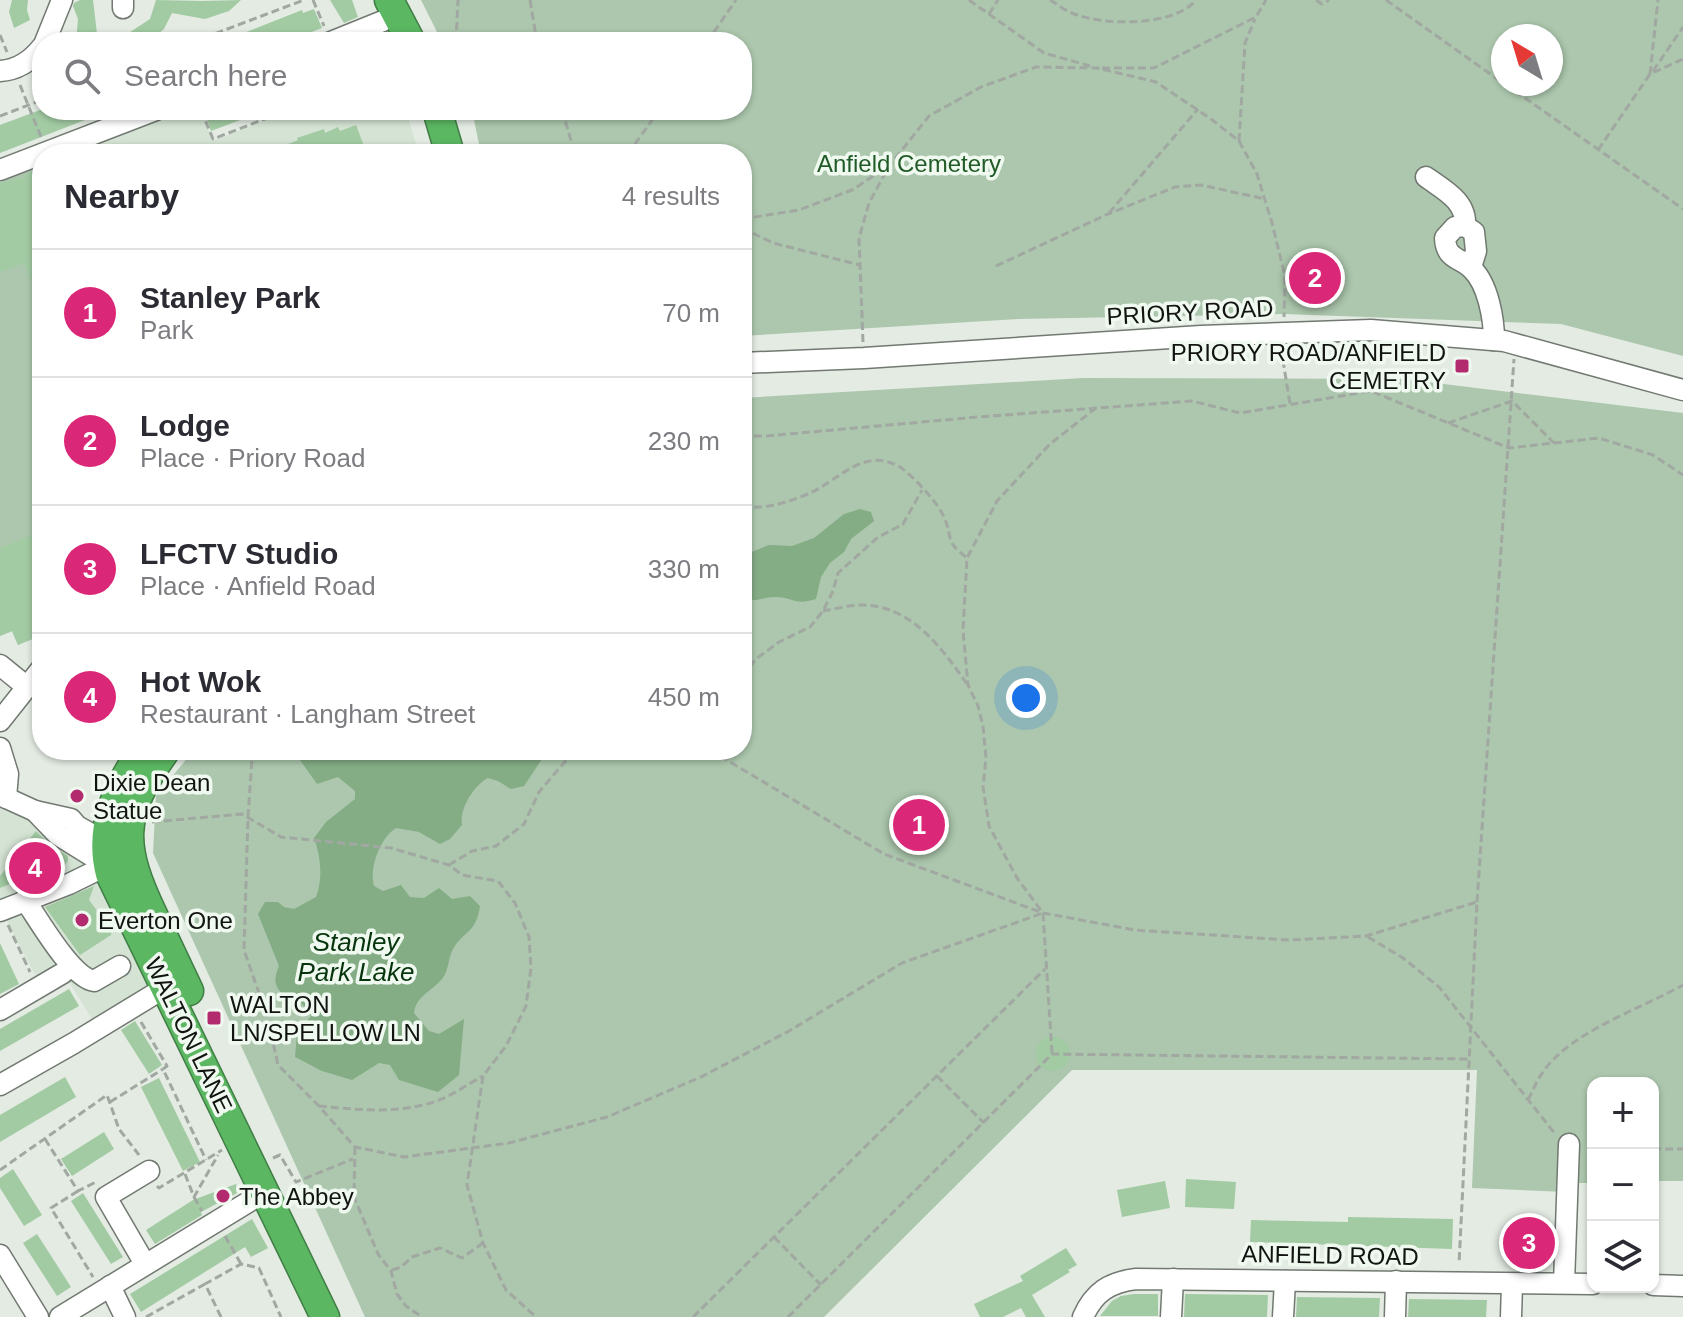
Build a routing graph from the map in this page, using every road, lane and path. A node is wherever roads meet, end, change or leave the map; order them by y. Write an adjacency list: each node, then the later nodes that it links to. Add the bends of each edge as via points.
1 (62, 0): 20 (street)
2 (304, 0): 21 (path)
3 (313, 0): 22 (path)
4 (458, 0): 25 (path)
5 (530, 0): 26 (path)
6 (736, 0): 27 (path)
7 (969, 0): 16 (path)
8 (998, 0): 16 (path)
9 (1050, 0): 10 (path, via 1073,14 1130,22 1182,12)
10 (1196, 0)
11 (1266, 0): 18 (path)
12 (1316, 0): 13 (path)
13 (1329, 0)
14 (1386, 0): 32 (path)
15 (1658, 0): 33 (path)
16 (989, 14): 31 (path, via 1044,53)
17 (384, 16): 23 (street); 24 (highway)
18 (1256, 17): 31 (path, via 1154,68); 48 (path, via 1245,43)
19 (1683, 27): 33 (path)
20 (48, 32)
21 (219, 32)
22 (327, 32)
23 (337, 32)
24 (401, 32)
25 (456, 32)
26 (535, 32)
27 (714, 32)
28 (32, 53): 30 (street)
29 (1683, 59): 33 (path)
30 (13, 68): 36 (path)
31 (1097, 68): 37 (path, via 1156,82); 57 (path, via 1036,67 981,87 929,116)
32 (1491, 74)
33 (1650, 74): 55 (path)
34 (1522, 96): 55 (path)
35 (32, 104): 36 (path)
36 (28, 105): 38 (path); 39 (path)
37 (1198, 109): 48 (path); 62 (path)
38 (32, 112)
39 (0, 116)
40 (36, 120): 49 (path)
41 (131, 120): 50 (street)
42 (205, 120): 43 (path, via 213,139)
43 (262, 120)
44 (422, 120): 51 (highway)
45 (440, 120): 52 (highway)
46 (565, 120): 53 (path)
47 (652, 120): 54 (path)
48 (1239, 141): 60 (path)
49 (49, 144)
50 (71, 144)
51 (428, 144)
52 (447, 144)
53 (572, 144)
54 (635, 144)
55 (1598, 150): 61 (path)
56 (32, 159): 58 (street)
57 (890, 165): 63 (path, via 852,190 799,210); 66 (path, via 877,185 859,238)
58 (0, 170)
59 (1426, 177): 64 (street, via 1462,207)
60 (1265, 199): 62 (path, via 1201,185 1175,187); 69 (path, via 1285,276)
61 (1683, 209)
62 (1108, 214): 67 (path)
63 (752, 217)
64 (1465, 226): 68 (street, via 1477,241); 68 (street, via 1455,227 1445,238 1445,248)
65 (752, 233): 66 (path)
66 (860, 265): 71 (path)
67 (996, 266)
68 (1471, 267): 70 (street)
69 (1282, 333): 70 (street, PRIORY ROAD, via 1371,330); 71 (street, PRIORY ROAD); 75 (path)
70 (1504, 342): 73 (street, PRIORY ROAD); 74 (path)
71 (864, 358): 72 (street, PRIORY ROAD)
72 (752, 363)
73 (1683, 390)
74 (1512, 401): 77 (path); 79 (path); 80 (path)
75 (1290, 405): 76 (path, via 1240,413 1192,401); 77 (path, via 1371,391)
76 (1096, 408): 78 (path); 84 (path, via 1050,444 997,501)
77 (1448, 423): 80 (path)
78 (752, 436)
79 (1554, 443): 80 (path); 81 (path, via 1599,438 1653,455)
80 (1509, 448): 107 (path)
81 (1683, 475)
82 (923, 489): 83 (path, via 899,466 876,459 854,465 810,493 765,509); 84 (path, via 944,515 951,546); 85 (path, via 903,524 877,538 838,573)
83 (752, 508)
84 (967, 558): 89 (path, via 963,630)
85 (823, 611): 86 (path, via 810,627); 89 (path, via 861,605 919,624)
86 (752, 664)
87 (0, 665): 90 (street)
88 (32, 681): 90 (street)
89 (968, 685): 109 (path, via 983,726 989,826)
90 (27, 687): 91 (street)
91 (0, 721)
92 (1, 754): 99 (street, via 8,774)
93 (137, 760): 98 (highway)
94 (159, 760): 104 (highway, WALTON LANE)
95 (252, 760): 101 (path)
96 (566, 760): 105 (path, via 539,792 524,824 496,846 472,851)
97 (727, 760): 109 (path, via 884,854)
98 (118, 792): 102 (street, via 94,815); 104 (highway, via 107,824)
99 (3, 797): 100 (street)
100 (35, 811): 102 (street); 104 (street, via 58,835)
101 (248, 817): 103 (path); 105 (path, via 281,837 386,848); 128 (path, via 244,950 278,1065)
102 (71, 819): 104 (street)
103 (144, 823)
104 (114, 854): 106 (street); 115 (highway, WALTON LANE, via 114,885); 139 (highway, WALTON LANE, via 136,881)
105 (449, 865): 123 (path, via 462,875 498,881 515,903 529,937 526,1006)
106 (25, 900): 108 (street); 111 (street, via 82,976 94,981)
107 (1477, 902): 110 (path); 119 (path)
108 (1, 911): 116 (path)
109 (1043, 913): 110 (path, via 1150,931 1289,940); 112 (path); 134 (path, via 902,963 701,1077 607,1117)
110 (1366, 936): 119 (path, via 1429,978)
111 (120, 966)
112 (1045, 969): 120 (path); 124 (path)
113 (63, 973): 116 (street)
114 (1683, 985): 126 (path, via 1577,1040 1544,1069)
115 (166, 987): 117 (street); 132 (highway, WALTON LANE)
116 (38, 988): 118 (street)
117 (132, 1006): 122 (path, via 167,1066); 125 (street)
118 (0, 1010)
119 (1471, 1026): 121 (path); 126 (path)
120 (1052, 1054): 121 (path); 129 (path)
121 (1469, 1059): 156 (path)
122 (163, 1069): 127 (path); 138 (path)
123 (483, 1076): 128 (path, via 442,1099 405,1109); 134 (path)
124 (937, 1076): 129 (path); 147 (path)
125 (0, 1085)
126 (1528, 1100): 131 (path, via 1552,1132)
127 (110, 1102): 130 (path, via 107,1095); 141 (path, via 119,1129)
128 (319, 1106): 133 (path)
129 (984, 1123): 161 (path)
130 (45, 1139): 140 (path); 143 (path)
131 (1569, 1144): 157 (street)
132 (230, 1146): 138 (path); 142 (path, via 194,1197); 171 (highway, WALTON LANE)
133 (355, 1147): 134 (path, via 404,1157); 137 (path)
134 (472, 1148): 148 (path, via 467,1185)
135 (1659, 1149): 136 (path)
136 (1683, 1149)
137 (353, 1159): 139 (path, via 296,1182 280,1155); 152 (path, via 354,1197 378,1254)
138 (206, 1160): 142 (path)
139 (271, 1160): 172 (highway, WALTON LANE)
140 (0, 1170)
141 (149, 1171): 142 (path, via 159,1188); 144 (street)
142 (184, 1173)
143 (78, 1191): 144 (path, via 96,1181); 164 (path, via 51,1208)
144 (106, 1197): 150 (street)
145 (250, 1201): 146 (street)
146 (217, 1221): 150 (street); 151 (path)
147 (774, 1237): 161 (path); 175 (path)
148 (483, 1243): 152 (path, via 462,1258 440,1248); 174 (path, via 506,1290)
149 (0, 1255): 165 (street)
150 (145, 1264): 164 (street)
151 (241, 1264): 158 (path); 170 (path, via 259,1268)
152 (391, 1271): 173 (path, via 397,1294)
153 (1173, 1279): 154 (street, ANFIELD ROAD); 177 (street, ANFIELD ROAD, via 1120,1281 1102,1289); 178 (street)
154 (1285, 1281): 155 (street, ANFIELD ROAD); 179 (street)
155 (1396, 1281): 156 (street, ANFIELD ROAD); 180 (street)
156 (1459, 1283): 159 (street, ANFIELD ROAD)
157 (1564, 1283): 159 (street, ANFIELD ROAD); 160 (street, ANFIELD ROAD)
158 (205, 1284): 168 (path); 169 (path)
159 (1512, 1284): 181 (street)
160 (1587, 1284)
161 (821, 1285): 176 (path)
162 (1659, 1285): 163 (street)
163 (1683, 1286)
164 (106, 1288): 166 (street); 167 (street)
165 (38, 1317)
166 (60, 1317)
167 (125, 1317)
168 (146, 1317)
169 (221, 1317)
170 (281, 1317)
171 (325, 1317)
172 (346, 1317)
173 (422, 1317)
174 (536, 1317)
175 (693, 1317)
176 (788, 1317)
177 (1083, 1317)
178 (1171, 1317)
179 (1283, 1317)
180 (1395, 1317)
181 (1511, 1317)

